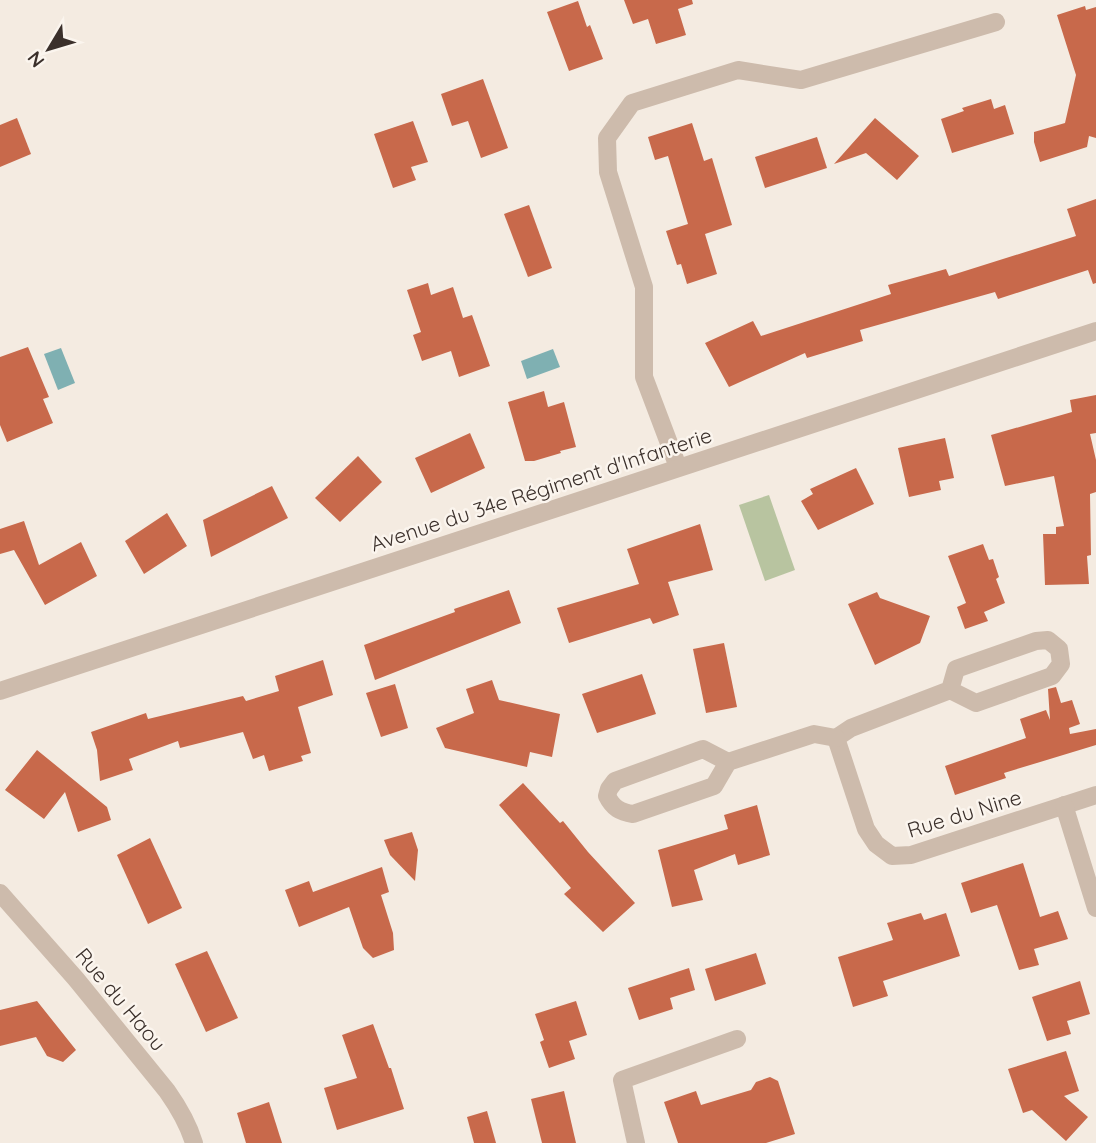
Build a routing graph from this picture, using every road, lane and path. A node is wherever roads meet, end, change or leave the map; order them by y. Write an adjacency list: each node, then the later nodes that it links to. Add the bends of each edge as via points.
1 (996, 22): 3 (street, via 801,80 738,70 632,103 607,138 608,172 644,286 644,377)
2 (1096, 331): 3 (street, Avenue du 34e Régiment d'Infanterie)
3 (678, 467): 5 (street, Avenue du 34e Régiment d'Infanterie)
4 (950, 690): 4 (street, via 976,703 1052,676 1061,664 1059,649 1048,640 1035,641 956,670); 6 (street)
5 (0, 691)
6 (836, 738): 7 (street, via 814,734); 9 (street, Rue du Nine, via 866,829 892,856 911,855)
7 (728, 762): 7 (street, via 714,786 634,814 622,812 607,796 615,780 703,749)
8 (1096, 795): 9 (street, Rue du Nine)
9 (1064, 805): 11 (street)
10 (0, 893): 13 (street, Rue du Haou, via 167,1091 190,1127)
11 (1096, 908)
12 (737, 1039): 14 (street, via 622,1080)
13 (194, 1143)
14 (636, 1143)

